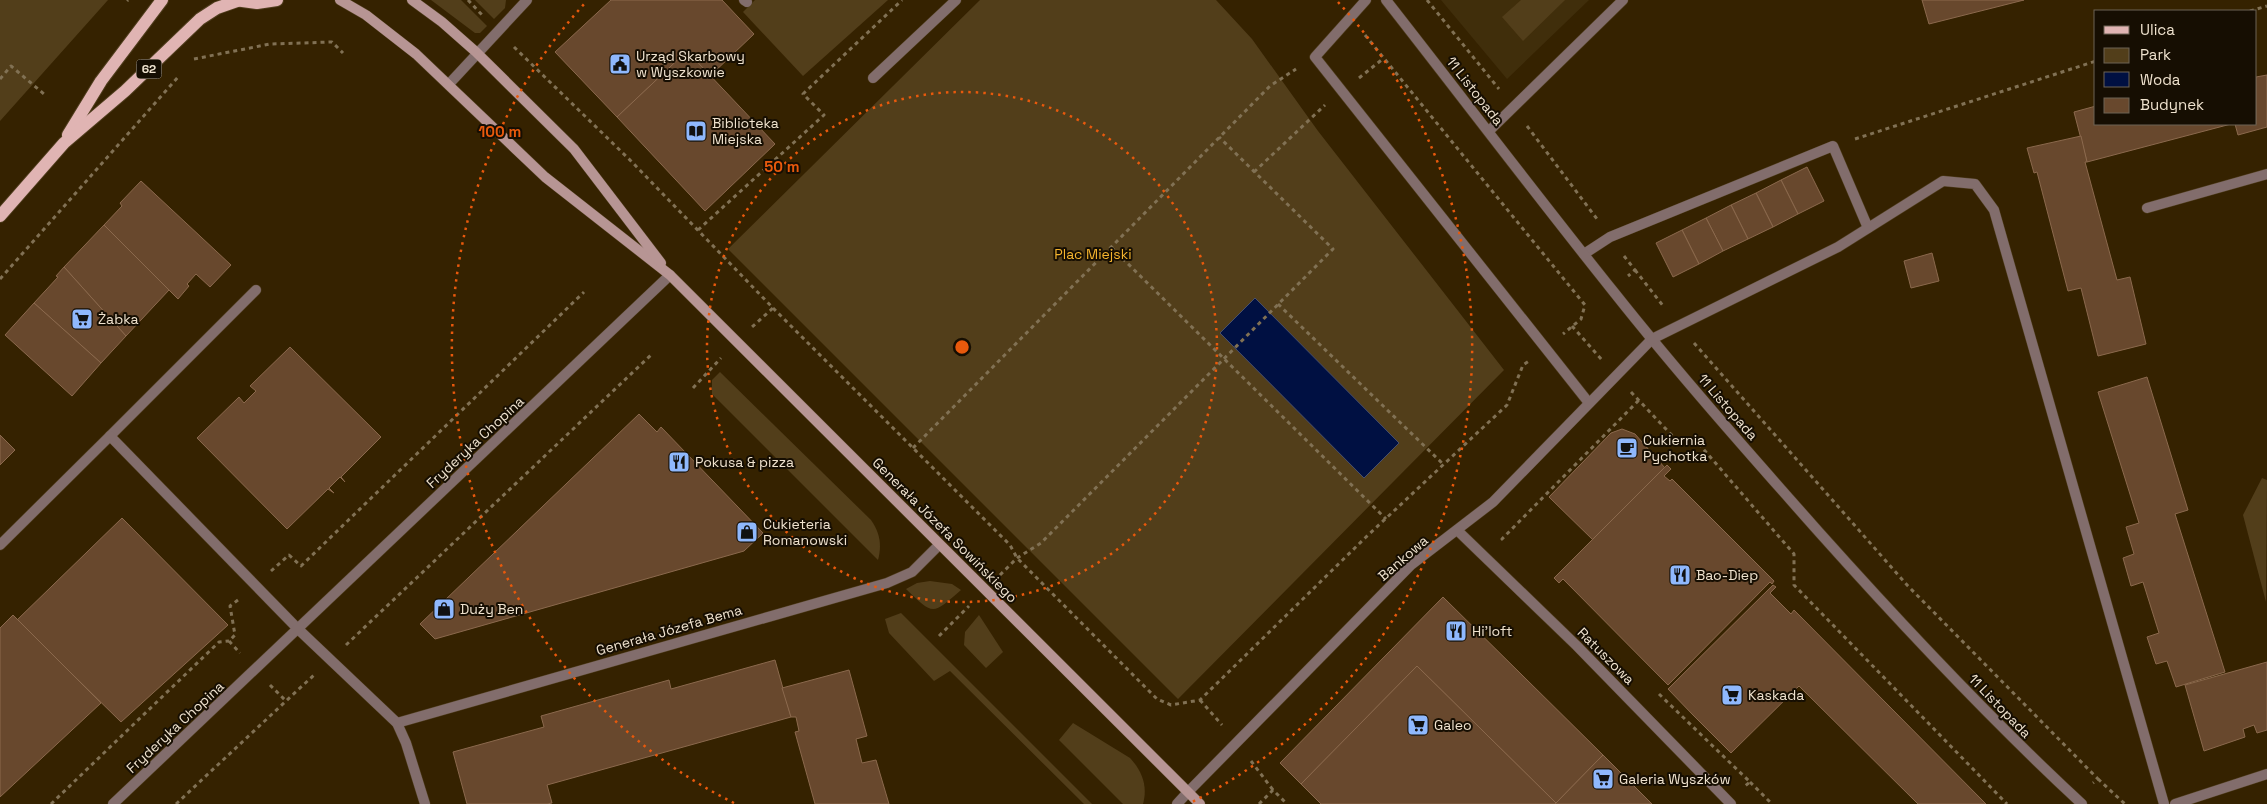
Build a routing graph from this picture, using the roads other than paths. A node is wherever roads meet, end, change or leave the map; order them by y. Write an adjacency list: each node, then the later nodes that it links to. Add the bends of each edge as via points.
1 (162, 0): 15 (main road, 62, via 101,80)
2 (236, 0): 3 (main road, via 257,3); 15 (main road, 62, via 200,19 126,91)
3 (277, 0)
4 (340, 0): 13 (street, Generała Józefa Sowińskiego, via 366,14)
5 (412, 0): 11 (street, Generała Józefa Sowińskiego)
6 (527, 0): 11 (street)
7 (956, 0): 12 (street)
8 (1366, 0): 24 (street, via 1315,57)
9 (1386, 0): 14 (street, 11 Listopada)
10 (1623, 0): 14 (street)
11 (476, 52): 13 (street); 21 (street, Generała Józefa Sowińskiego, via 574,149)
12 (873, 78)
13 (449, 84): 21 (street, Generała Józefa Sowińskiego, via 545,177)
14 (1489, 131): 20 (street, 11 Listopada)
15 (64, 143): 18 (main road, 62)
16 (2267, 174): 17 (street)
17 (2147, 208)
18 (0, 216)
19 (1868, 228): 20 (street, via 1833,146 1610,237); 23 (street, Bankowa, via 1838,247); 39 (street, Bankowa, via 1943,181 1975,184 1994,210)
20 (1584, 254): 23 (street, 11 Listopada)
21 (670, 275): 28 (street, Generała Józefa Sowińskiego); 29 (street, Fryderyka Chopina)
22 (256, 290): 25 (street)
23 (1652, 339): 24 (street, Bankowa); 33 (street, 11 Listopada, via 1854,571 2010,736)
24 (1589, 403): 26 (street, Bankowa, via 1493,502)
25 (110, 436): 27 (street); 29 (street)
26 (1458, 531): 32 (street, Bankowa, via 1411,566); 38 (street, Ratuszowa, via 1576,645)
27 (0, 545)
28 (939, 545): 30 (street, Generała Józefa Bema, via 912,572 887,583); 32 (street, Generała Józefa Sowińskiego)
29 (298, 628): 30 (street); 34 (street, Fryderyka Chopina)
30 (397, 723): 35 (street)
31 (2267, 774): 40 (street)
32 (1188, 792): 36 (street, Bankowa); 37 (street, Generała Józefa Sowińskiego)
33 (2079, 802)
34 (113, 804)
35 (425, 804)
36 (1177, 804)
37 (1200, 804)
38 (1731, 804)
39 (2164, 804)
40 (2176, 804)

